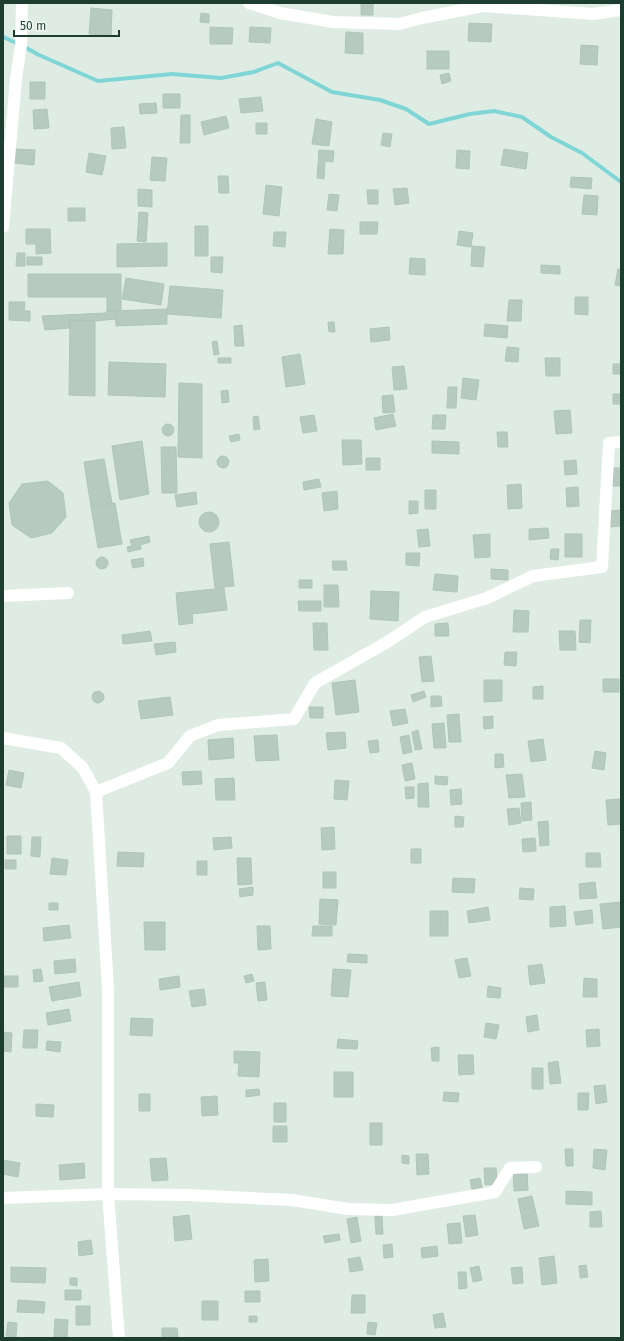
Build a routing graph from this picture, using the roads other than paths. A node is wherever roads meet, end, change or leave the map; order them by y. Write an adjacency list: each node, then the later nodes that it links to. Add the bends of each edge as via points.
1 (22, 3): 4 (street, via 21,45)
2 (249, 3): 3 (street, via 280,13 333,22 399,24 483,6 592,14)
3 (621, 10)
4 (3, 227)
5 (621, 442): 9 (street, via 609,443 602,566 533,576 487,598 425,617 389,641 315,683 294,719 218,725 190,736 168,762)
6 (68, 593): 7 (street)
7 (3, 596)
8 (3, 738): 9 (street, via 61,748 83,768)
9 (96, 792): 11 (street, via 108,989)
10 (536, 1167): 11 (street, via 510,1168 495,1192 392,1210 348,1209 292,1200)
11 (108, 1194): 12 (street); 13 (street)
12 (3, 1198)
13 (119, 1338)

